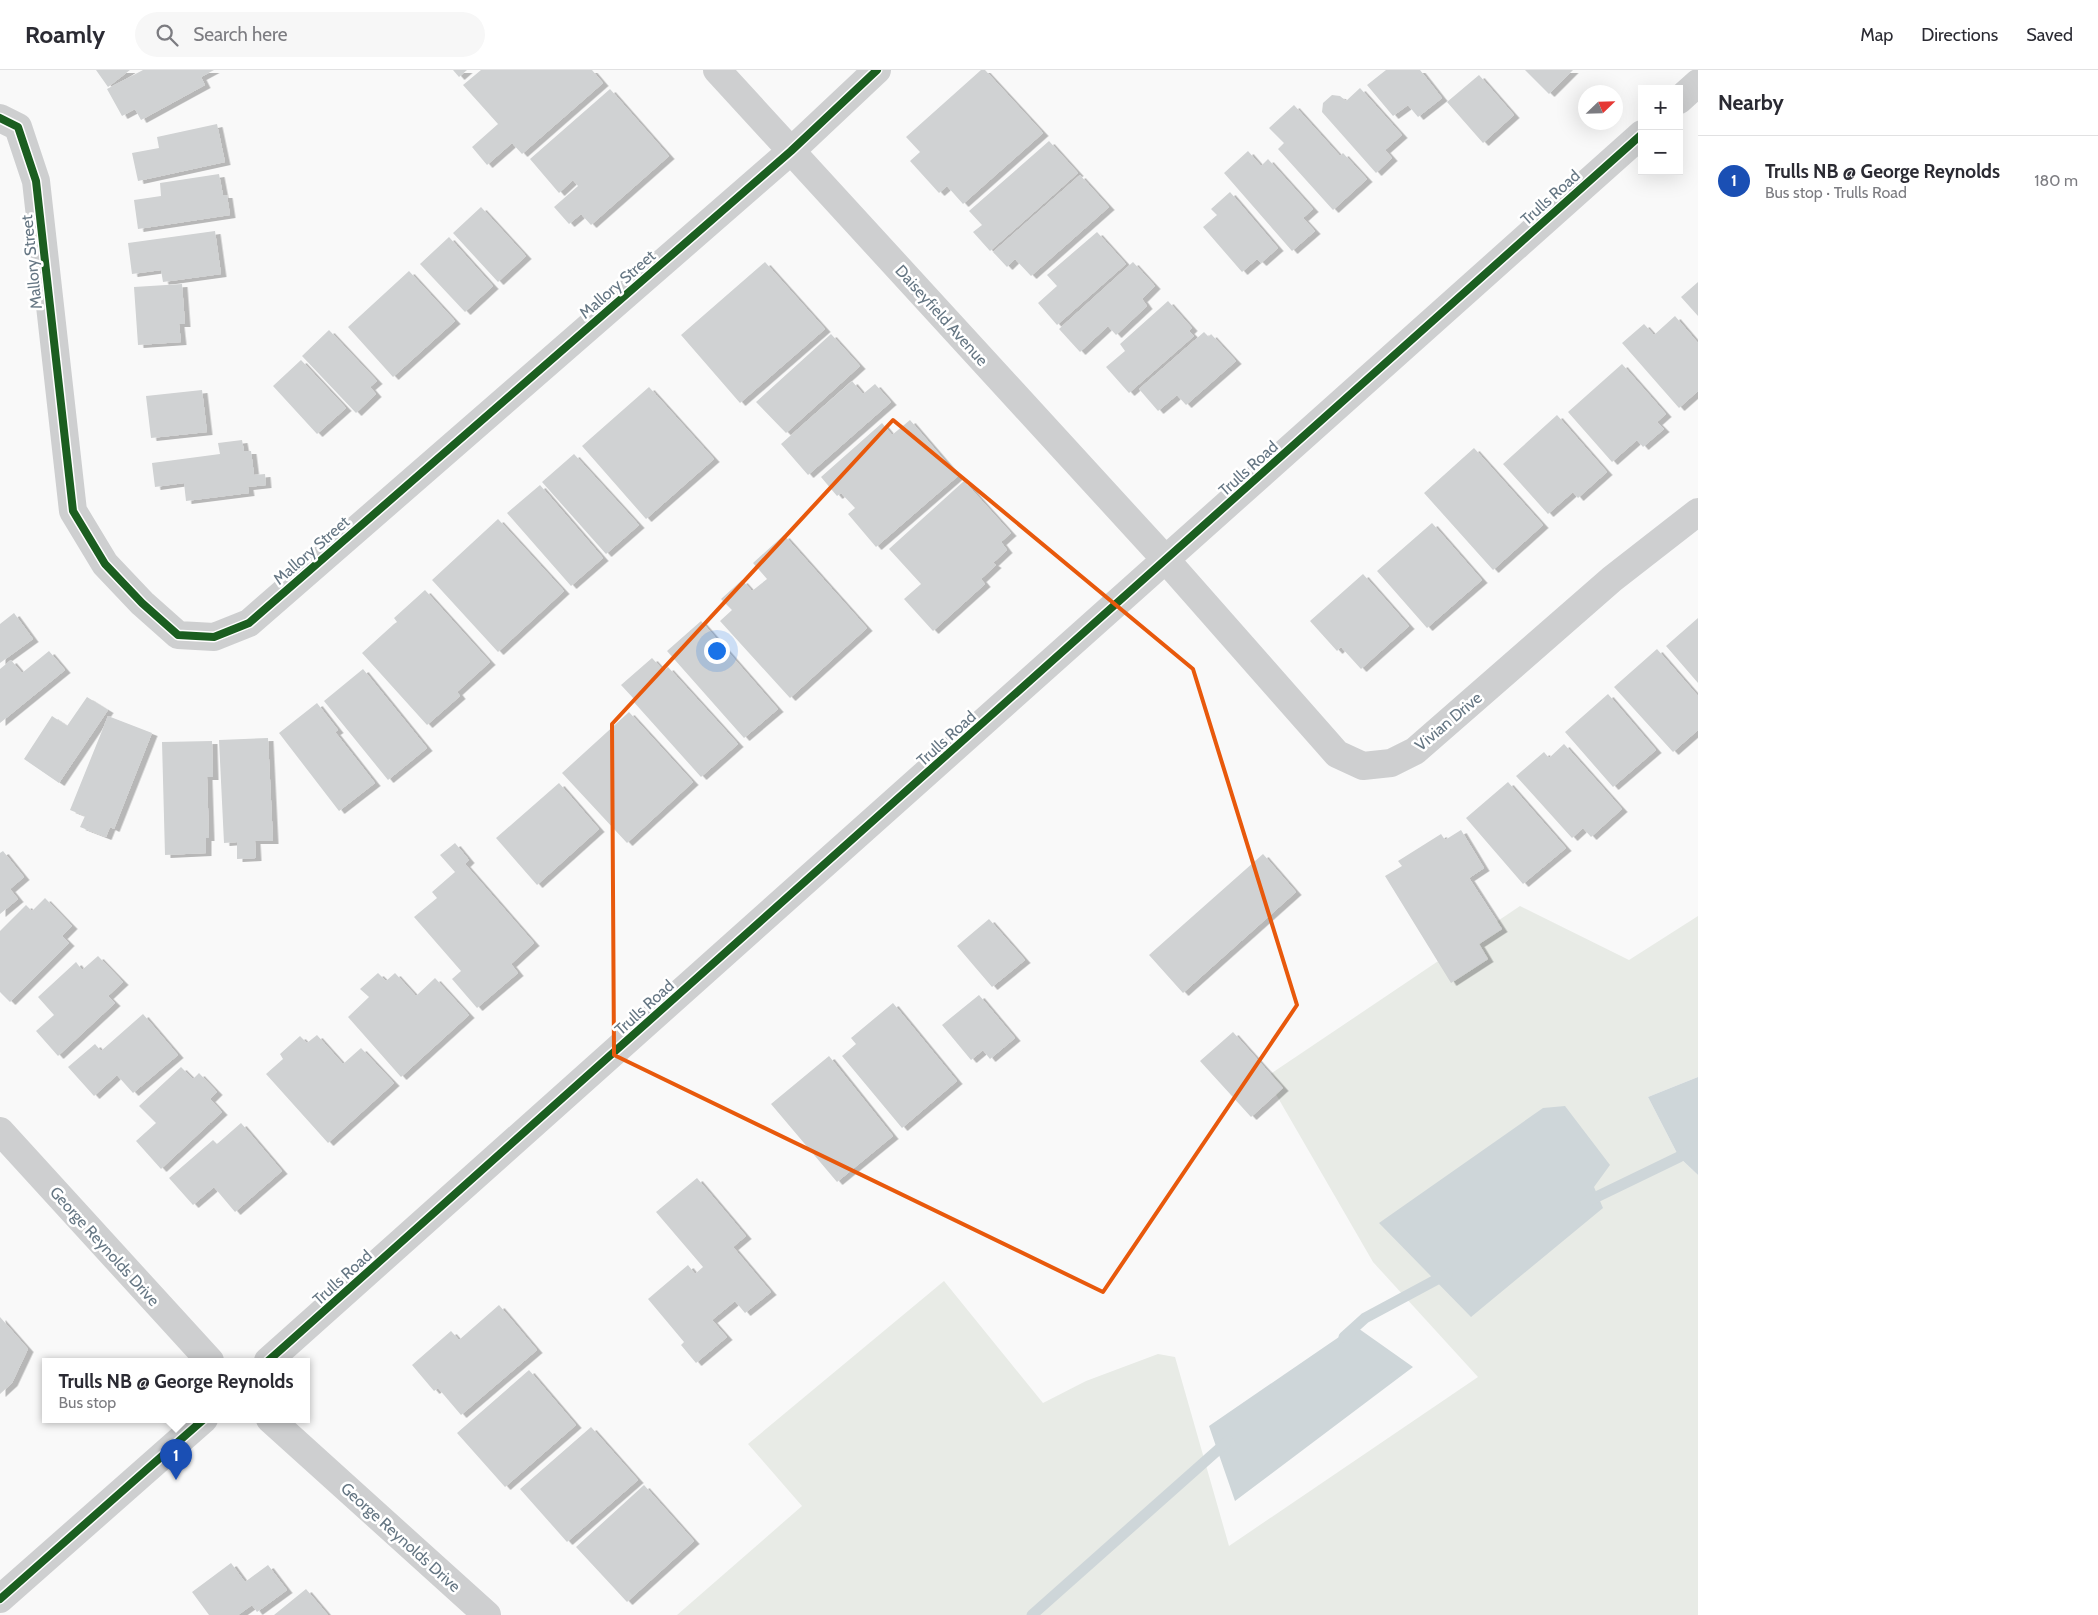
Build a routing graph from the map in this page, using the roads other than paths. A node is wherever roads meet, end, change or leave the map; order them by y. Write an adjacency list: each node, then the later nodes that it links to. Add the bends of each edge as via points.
1 (717, 70): 7 (street, Daiseyfield Avenue)
2 (877, 70): 7 (street, Mallory Street)
3 (1698, 83): 4 (street)
4 (1683, 96)
5 (0, 118): 7 (street, Mallory Street, via 18,127 36,181 73,510 105,564 170,629 178,635 214,637 249,623)
6 (1638, 138): 9 (street, Trulls Road)
7 (791, 151): 9 (street, Daiseyfield Avenue)
8 (1698, 512): 9 (street, Vivian Drive, via 1612,579 1415,750 1391,763 1363,766 1337,754)
9 (1166, 560): 12 (street, Trulls Road)
10 (0, 1131): 11 (street, George Reynolds Drive)
11 (207, 1358)
12 (271, 1358)
13 (199, 1423): 15 (street)
14 (274, 1423): 16 (street, George Reynolds Drive)
15 (0, 1599)
16 (487, 1615)

